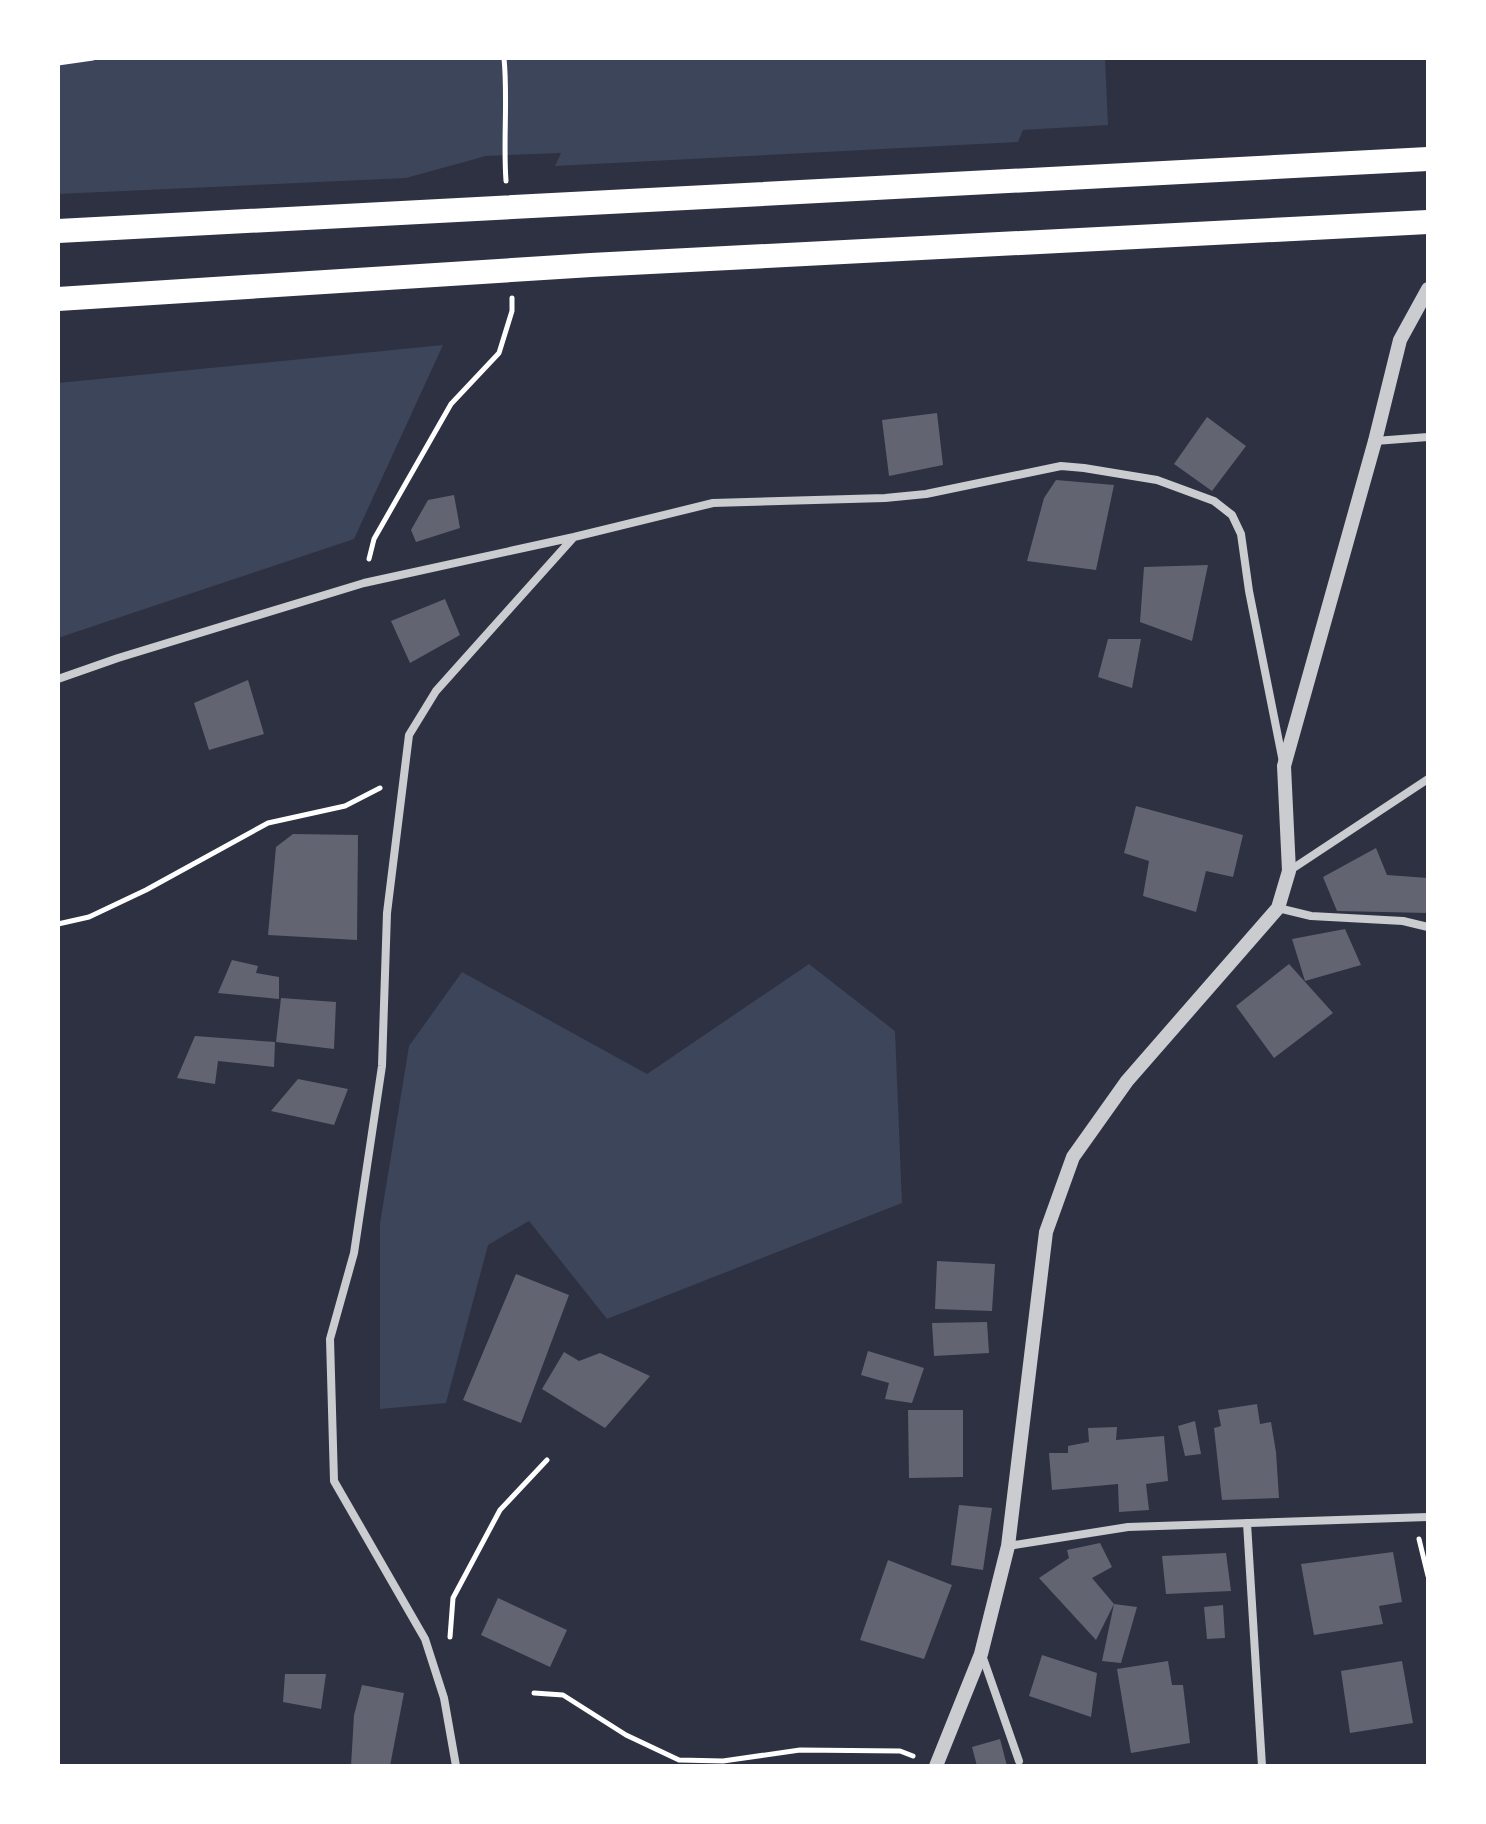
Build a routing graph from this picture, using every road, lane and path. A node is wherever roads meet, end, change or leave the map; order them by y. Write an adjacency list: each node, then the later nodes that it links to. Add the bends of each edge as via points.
1 (93, 58): 3 (path)
2 (504, 58): 5 (path)
3 (58, 63)
4 (1428, 159): 7 (highway)
5 (506, 187)
6 (1428, 222): 10 (highway, via 591,265)
7 (58, 231)
8 (511, 284): 14 (path, via 512,311 499,353 451,404 374,539)
9 (1428, 289): 12 (street, via 1400,340)
10 (58, 299)
11 (1428, 437): 12 (street)
12 (1375, 441): 16 (street)
13 (574, 537): 14 (street); 16 (street, via 713,503 926,494 1061,466 1157,480 1214,501 1232,515 1241,534); 17 (street, via 436,691 409,735)
14 (364, 583): 15 (street)
15 (58, 679)
16 (1284, 766): 19 (street)
17 (403, 777): 21 (path, via 345,806 268,823 146,890 89,917); 34 (street, via 387,913 382,1066 354,1253 330,1339 334,1481 425,1639 444,1698)
18 (1428, 779): 19 (street)
19 (1289, 871): 20 (street)
20 (1278, 908): 22 (street); 27 (street, via 1127,1081 1073,1157 1046,1232)
21 (58, 924)
22 (1428, 927)
23 (547, 1460): 29 (path, via 500,1510 453,1598)
24 (1428, 1517): 25 (street)
25 (1414, 1518): 26 (street); 28 (path)
26 (1247, 1523): 27 (street, via 1128,1527); 35 (street)
27 (1008, 1546): 30 (street)
28 (1428, 1576)
29 (449, 1641)
30 (981, 1654): 32 (street); 33 (street)
31 (534, 1693): 33 (path, via 563,1695 626,1735 679,1760 723,1761 800,1750 900,1751)
32 (1019, 1761)
33 (936, 1765)
34 (456, 1766)
35 (1262, 1766)

